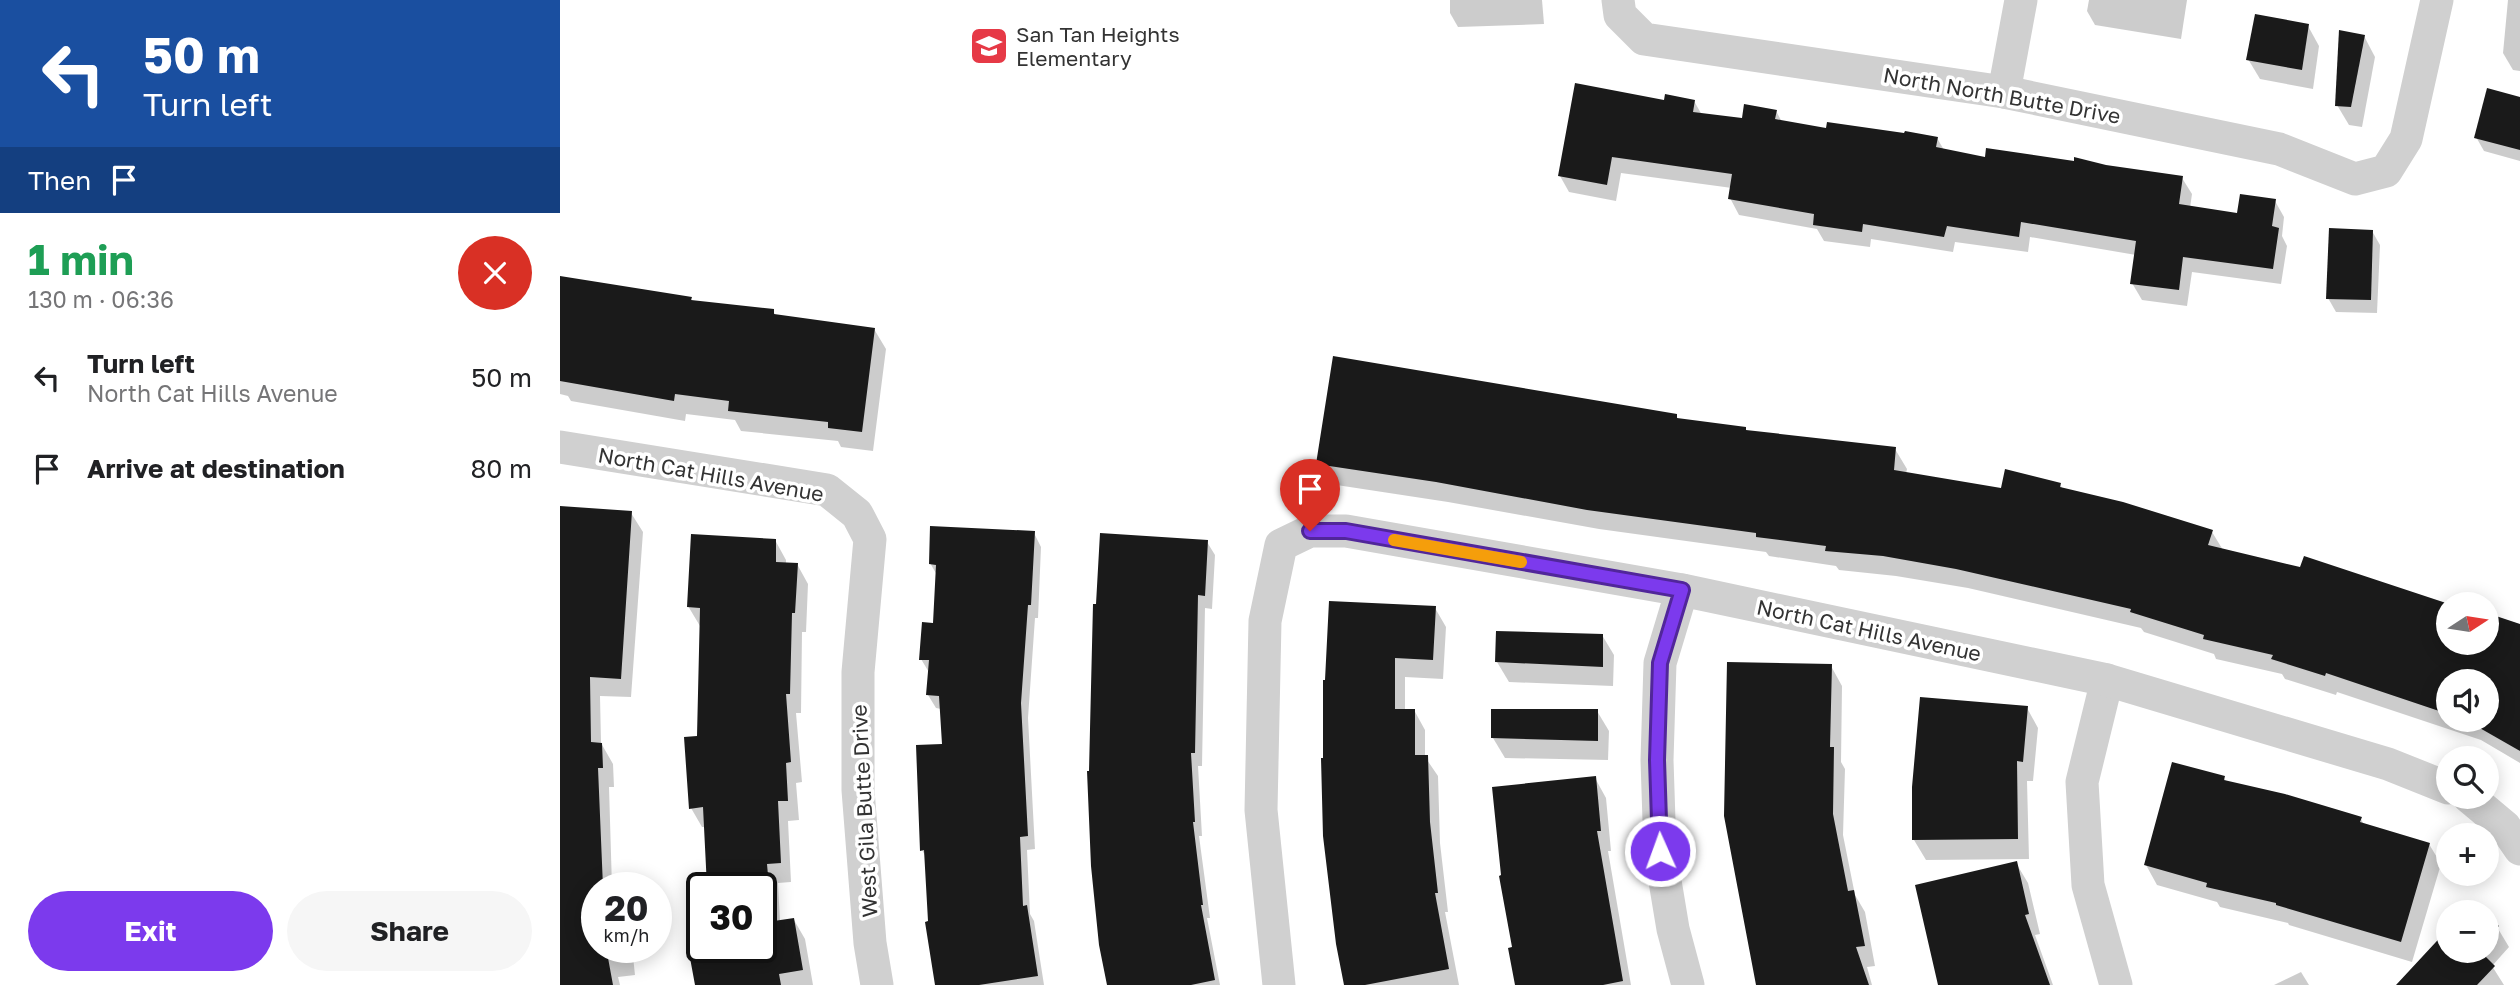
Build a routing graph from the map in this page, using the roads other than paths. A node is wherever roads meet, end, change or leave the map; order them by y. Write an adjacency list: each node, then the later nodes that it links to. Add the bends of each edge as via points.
1 (2021, 0): 4 (street)
2 (2437, 0): 4 (street, North North Butte Drive, via 2406,139 2386,171 2355,179 2279,149)
3 (1619, 8): 4 (street, North North Butte Drive, via 1644,39)
4 (2004, 92)
5 (560, 447): 6 (street, North Cat Hills Avenue, via 827,490)
6 (857, 514): 12 (street, West Gila Butte Drive, via 870,539 858,672 858,790)
7 (1682, 590): 8 (street, North Cat Hills Avenue); 13 (street, North Cat Hills Avenue, via 1346,531 1310,531 1281,545 1265,621 1261,810); 14 (street, via 1660,663 1657,760 1660,851)
8 (2106, 680): 9 (street, North Cat Hills Avenue, via 2388,764); 15 (street, via 2082,782 2088,885)
9 (2436, 783)
10 (2484, 809): 11 (street, via 2505,827)
11 (2520, 849)
12 (877, 985)
13 (1279, 985)
14 (1688, 985)
15 (2116, 985)

